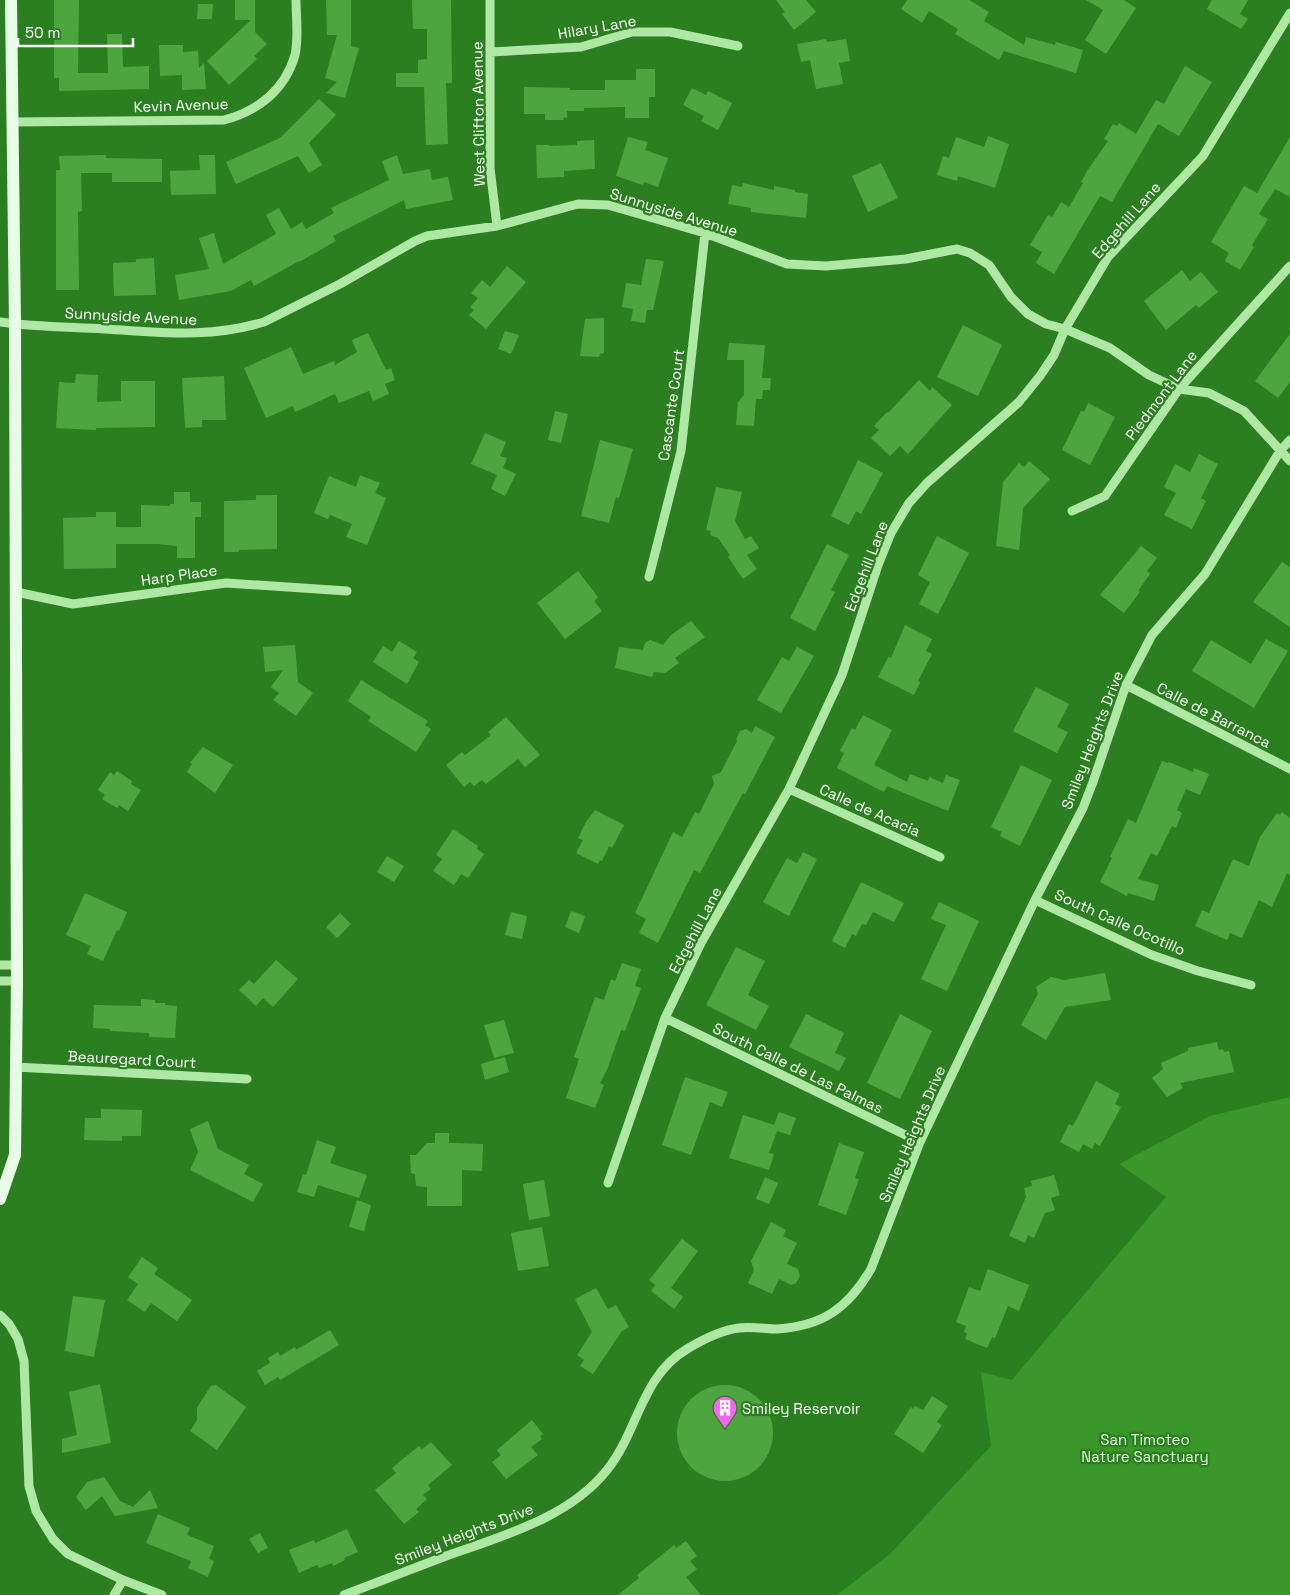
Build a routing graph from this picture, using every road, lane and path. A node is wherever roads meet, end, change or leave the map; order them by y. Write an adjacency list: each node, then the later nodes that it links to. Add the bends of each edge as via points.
1 (11, 0): 7 (main road)
2 (296, 0): 7 (street, Kevin Avenue, via 295,54 287,74 261,105 240,116 224,120)
3 (490, 0): 6 (street, West Clifton Avenue)
4 (1290, 13): 13 (street, Edgehill Lane, via 1203,156 1108,256)
5 (738, 46): 6 (street, Hilary Lane, via 670,32 632,32 581,47)
6 (490, 52): 8 (street, West Clifton Avenue, via 490,168)
7 (14, 122): 12 (main road)
8 (497, 226): 9 (street, Sunnyside Avenue, via 578,204 608,204); 12 (street, Sunnyside Avenue, via 414,240 340,284 254,325 208,334 168,334)
9 (705, 233): 13 (street, Sunnyside Avenue, via 787,264 826,266 906,259 957,249 989,265 1011,297 1028,314 1046,324); 19 (street, Cascante Court, via 681,451)
10 (1290, 266): 14 (street, Piedmont Lane)
11 (0, 322): 12 (street, Sunnyside Avenue)
12 (15, 324): 21 (main road)
13 (1065, 329): 14 (street, Sunnyside Avenue, via 1110,348 1149,375); 24 (street, Edgehill Lane, via 1054,355 1019,402 927,482 909,503 891,533 842,675)
14 (1179, 389): 16 (street, Sunnyside Avenue, via 1209,393 1244,411); 18 (street, Piedmont Lane, via 1105,496)
15 (1290, 440): 16 (street, Smiley Heights Drive)
16 (1280, 451): 17 (street, Sunnyside Avenue); 22 (street, Smiley Heights Drive, via 1205,574 1152,635)
17 (1290, 461)
18 (1072, 511)
19 (649, 578)
20 (347, 591): 21 (street, Harp Place, via 226,583 73,604)
21 (16, 592): 28 (main road)
22 (1126, 686): 23 (street, Calle de Barranca); 26 (street, Smiley Heights Drive, via 1083,808)
23 (1290, 769)
24 (789, 789): 25 (street, Calle de Acacia); 32 (street, Edgehill Lane, via 701,943)
25 (940, 857)
26 (1035, 900): 31 (street, South Calle Ocotillo, via 1152,955); 35 (street, Smiley Heights Drive)
27 (0, 965): 28 (street)
28 (17, 965): 30 (main road)
29 (0, 981): 30 (street)
30 (17, 981): 33 (main road)
31 (1251, 985)
32 (665, 1018): 35 (street, South Calle de Las Palmas); 36 (street, Edgehill Lane)
33 (15, 1067): 34 (street, Beauregard Court); 37 (main road, via 15,1154)
34 (247, 1078)
35 (920, 1142): 42 (street, Smiley Heights Drive, via 871,1270 859,1289 829,1316 806,1324 778,1328 739,1328 688,1348 662,1369 644,1398 620,1451 608,1470 583,1495 513,1532)
36 (608, 1182)
37 (0, 1199)
38 (0, 1315): 39 (street, via 10,1324 18,1339 24,1361 30,1486 36,1511 53,1539 68,1554)
39 (123, 1580): 40 (street); 41 (street)
40 (114, 1595)
41 (162, 1595)
42 (344, 1595)

